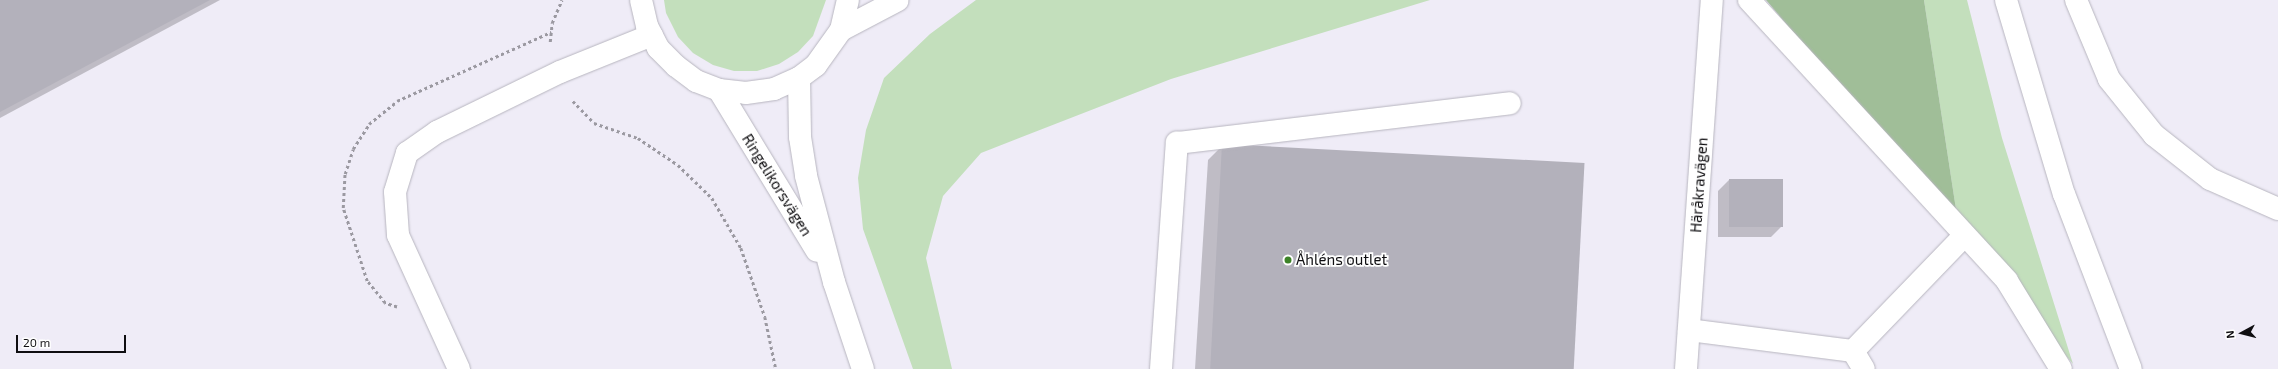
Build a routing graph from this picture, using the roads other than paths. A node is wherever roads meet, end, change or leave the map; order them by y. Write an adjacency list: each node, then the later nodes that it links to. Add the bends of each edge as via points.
1 (641, 0): 9 (main road)
2 (848, 0): 8 (main road)
3 (898, 0): 8 (main road)
4 (1712, 0): 16 (main road, Häråkravägen)
5 (1749, 0): 14 (main road)
6 (2006, 0): 23 (main road, via 2054,165)
7 (2076, 0): 13 (main road, via 2109,79 2154,135 2210,180)
8 (841, 30): 10 (main road, via 816,65)
9 (652, 35): 11 (main road, via 676,66 696,81); 18 (main road, via 560,72 436,132 407,153 395,192 398,235)
10 (799, 78): 11 (main road, via 774,89 746,93); 15 (main road, Ringelikorsvägen, via 800,137 806,176)
11 (719, 90): 15 (main road, Ringelikorsvägen, via 761,164 805,228)
12 (1510, 103): 20 (main road, via 1177,143)
13 (2278, 209)
14 (1965, 235): 17 (main road); 22 (main road, via 2006,281)
15 (834, 282): 19 (main road, Ringelikorsvägen)
16 (1689, 330): 17 (main road); 21 (main road, Häråkravägen)
17 (1859, 360)
18 (459, 369)
19 (863, 369)
20 (1161, 369)
21 (1686, 369)
22 (2061, 369)
23 (2131, 369)

